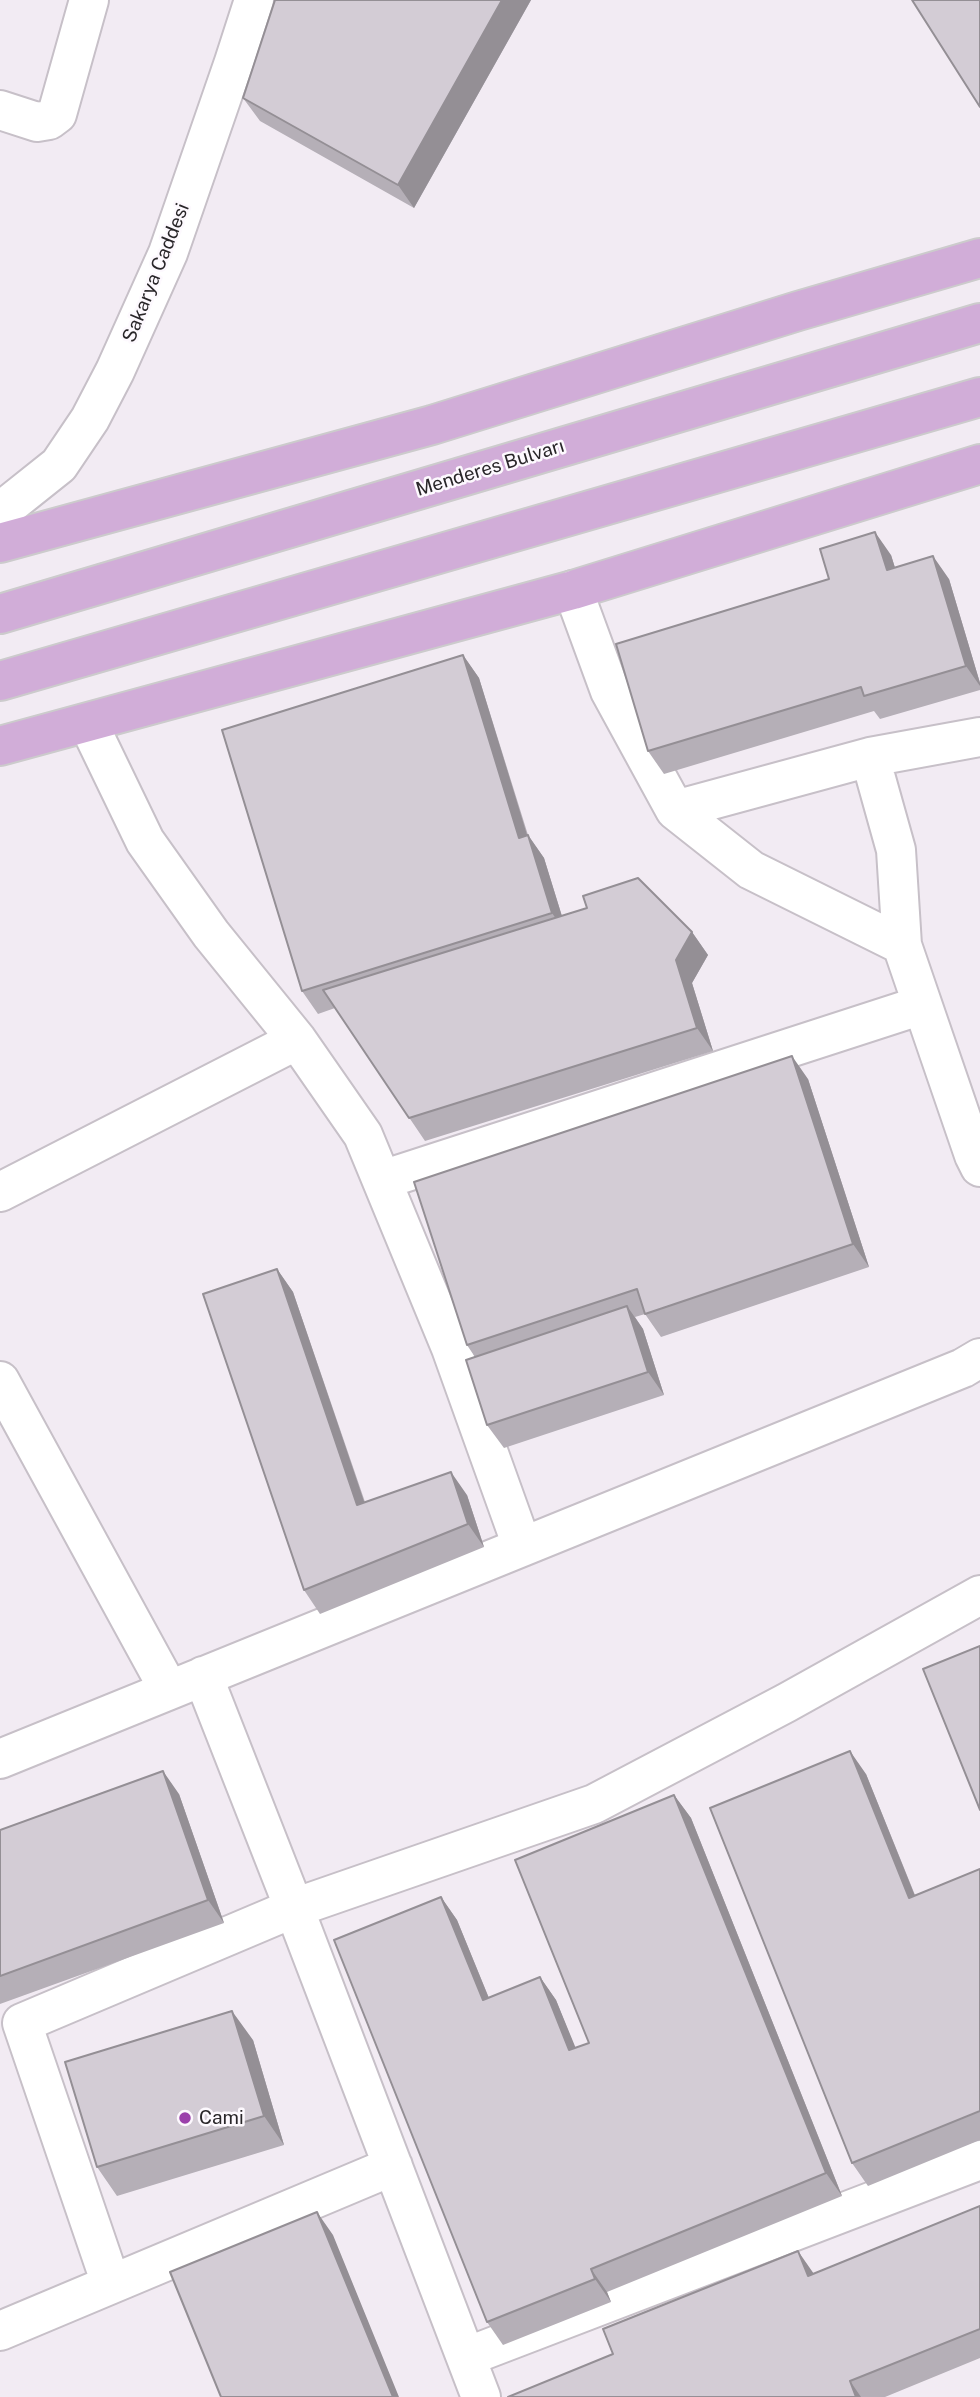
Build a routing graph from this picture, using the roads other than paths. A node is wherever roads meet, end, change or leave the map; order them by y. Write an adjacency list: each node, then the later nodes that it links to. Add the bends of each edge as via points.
1 (89, 0): 3 (street, via 57,114 37,122)
2 (254, 0): 8 (street, Sakarya Caddesi, via 169,253 115,371 59,465)
3 (0, 110)
4 (980, 258): 9 (main road, via 432,425)
5 (980, 323): 11 (main road, Menderes Bulvarı)
6 (980, 397): 12 (main road)
7 (980, 464): 10 (main road)
8 (0, 512)
9 (0, 543)
10 (573, 590): 13 (main road); 17 (street, via 610,691)
11 (0, 614)
12 (0, 681)
13 (88, 723): 15 (main road); 20 (street, via 145,841 211,934)
14 (980, 737): 16 (street)
15 (0, 746)
16 (870, 757): 17 (street); 18 (street, via 896,850)
17 (675, 810): 18 (street, via 751,870)
18 (902, 945): 19 (street)
19 (922, 1005): 21 (street); 22 (street)
20 (297, 1040): 22 (street, via 363,1135); 23 (street)
21 (980, 1167)
22 (382, 1180): 26 (street, via 451,1348)
23 (0, 1192)
24 (980, 1358): 26 (street)
25 (0, 1381): 28 (street)
26 (522, 1546): 28 (street)
27 (980, 1595): 30 (street, via 594,1804)
28 (186, 1683): 29 (street); 30 (street)
29 (0, 1759)
30 (294, 1908): 32 (street); 33 (street, via 22,2023)
31 (980, 2160): 35 (street)
32 (393, 2165): 33 (street); 35 (street)
33 (111, 2284): 34 (street)
34 (0, 2331)
35 (466, 2357): 36 (street)
36 (481, 2397)

